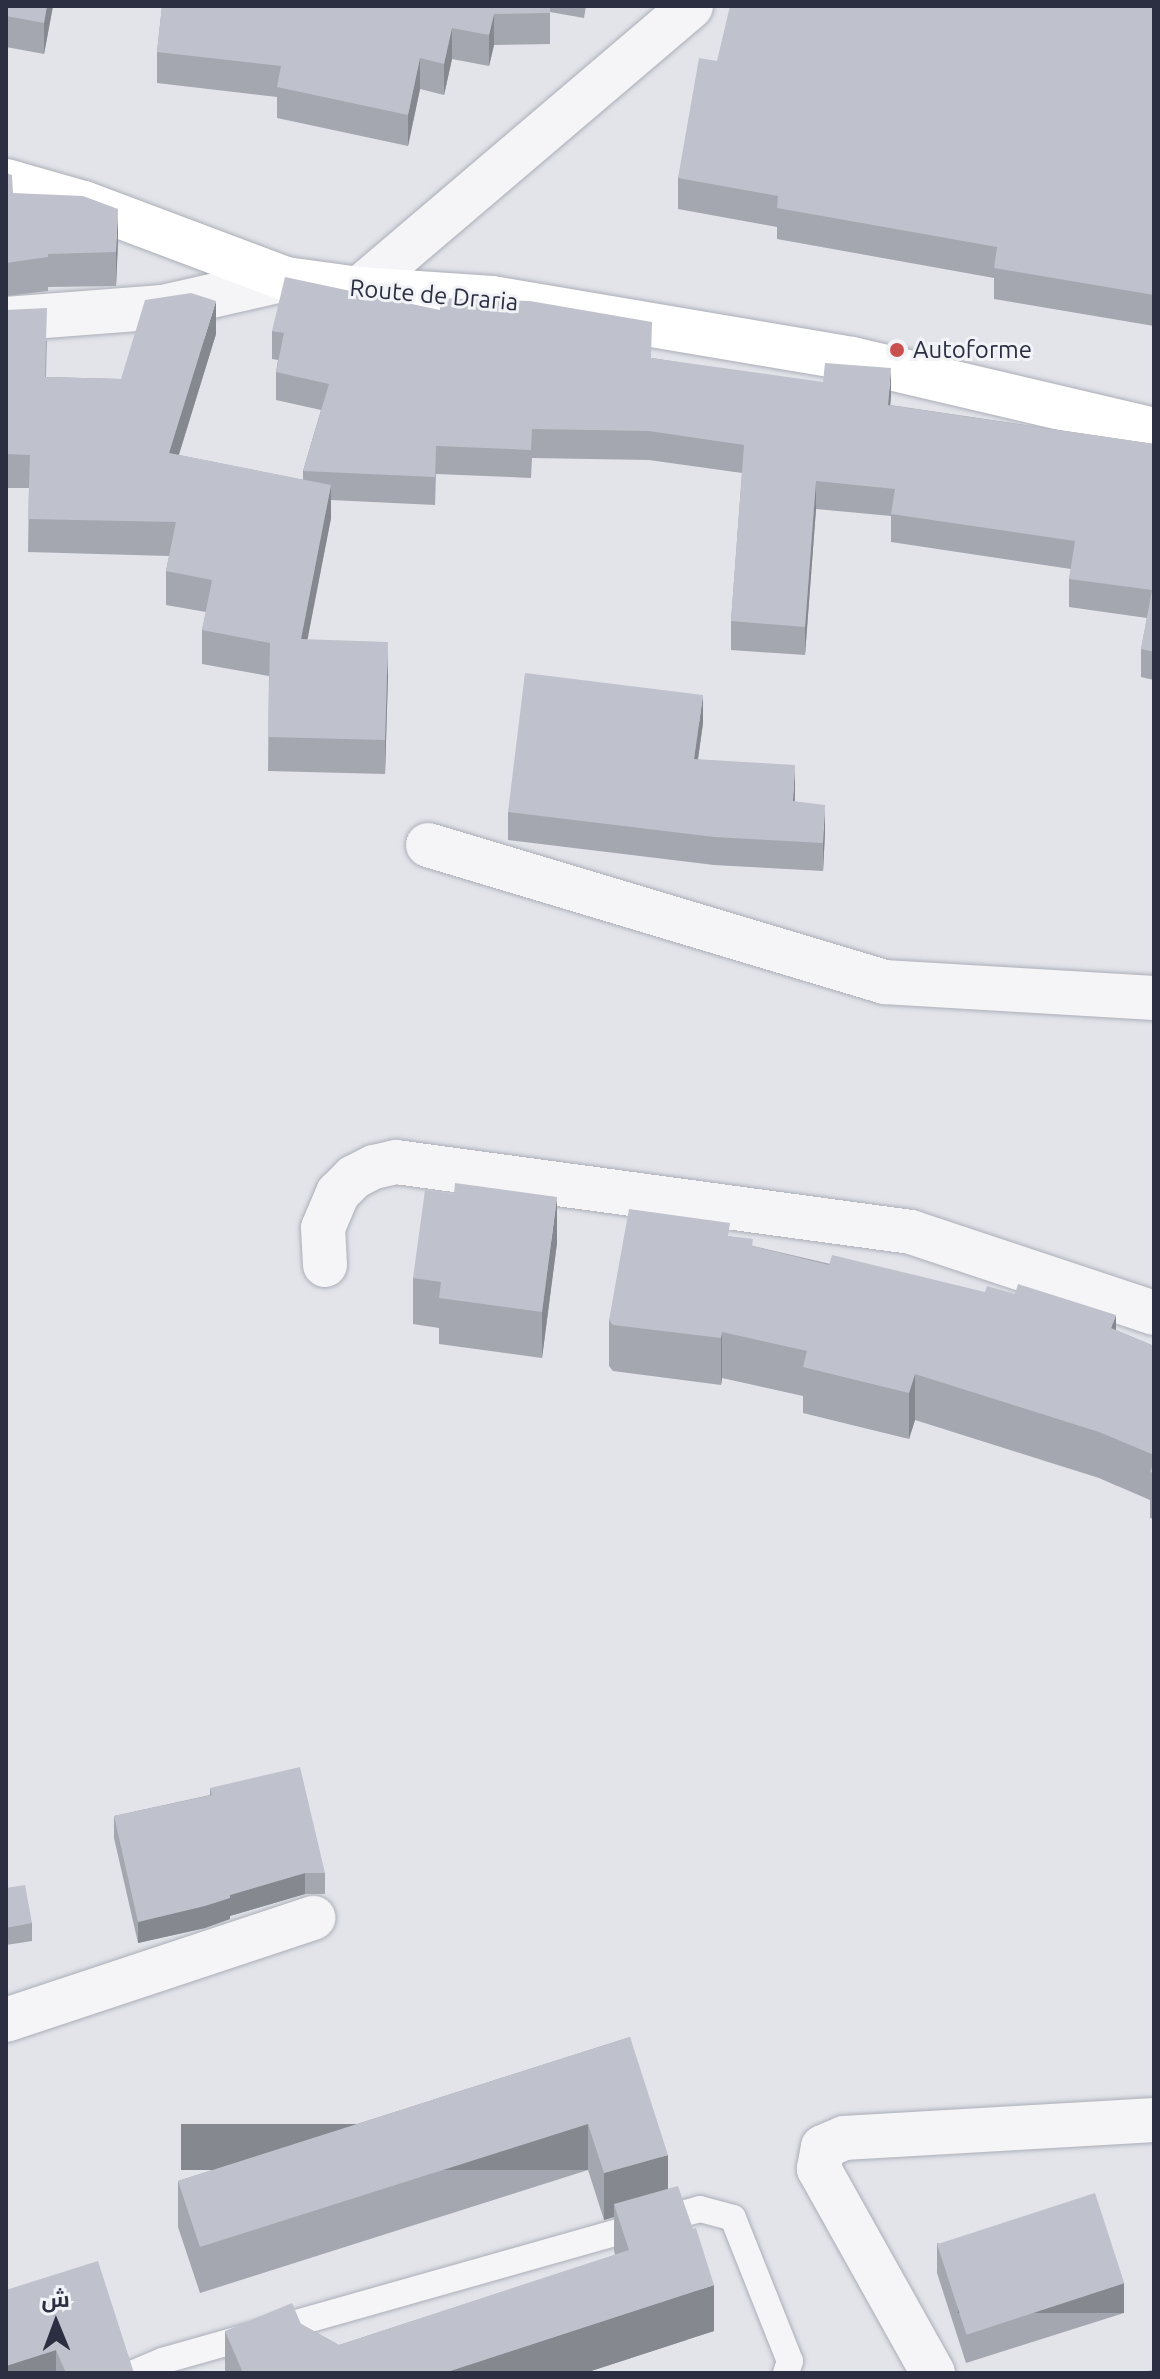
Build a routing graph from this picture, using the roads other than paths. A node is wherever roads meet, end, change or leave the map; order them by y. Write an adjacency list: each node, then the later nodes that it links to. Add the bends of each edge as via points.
1 (691, 6): 4 (street)
2 (6, 181): 3 (main road, Route de Draria, via 84,203)
3 (286, 279): 4 (main road, Route de Draria); 5 (street, via 163,307)
4 (359, 289): 6 (main road, Route de Draria, via 492,298 836,356)
5 (6, 319)
6 (1154, 430)
7 (428, 845): 8 (street, via 885,982)
8 (1154, 998)
9 (325, 1265): 10 (street, via 323,1228 338,1193 354,1177 396,1162 911,1232)
10 (1154, 1313)
11 (313, 1918): 12 (street)
12 (6, 2020)
13 (1154, 2120): 17 (street, via 844,2138 823,2147 819,2169)
14 (164, 2367): 15 (lane); 16 (lane, via 700,2209 733,2218 790,2361)
15 (134, 2373)
16 (786, 2373)
17 (933, 2373)

